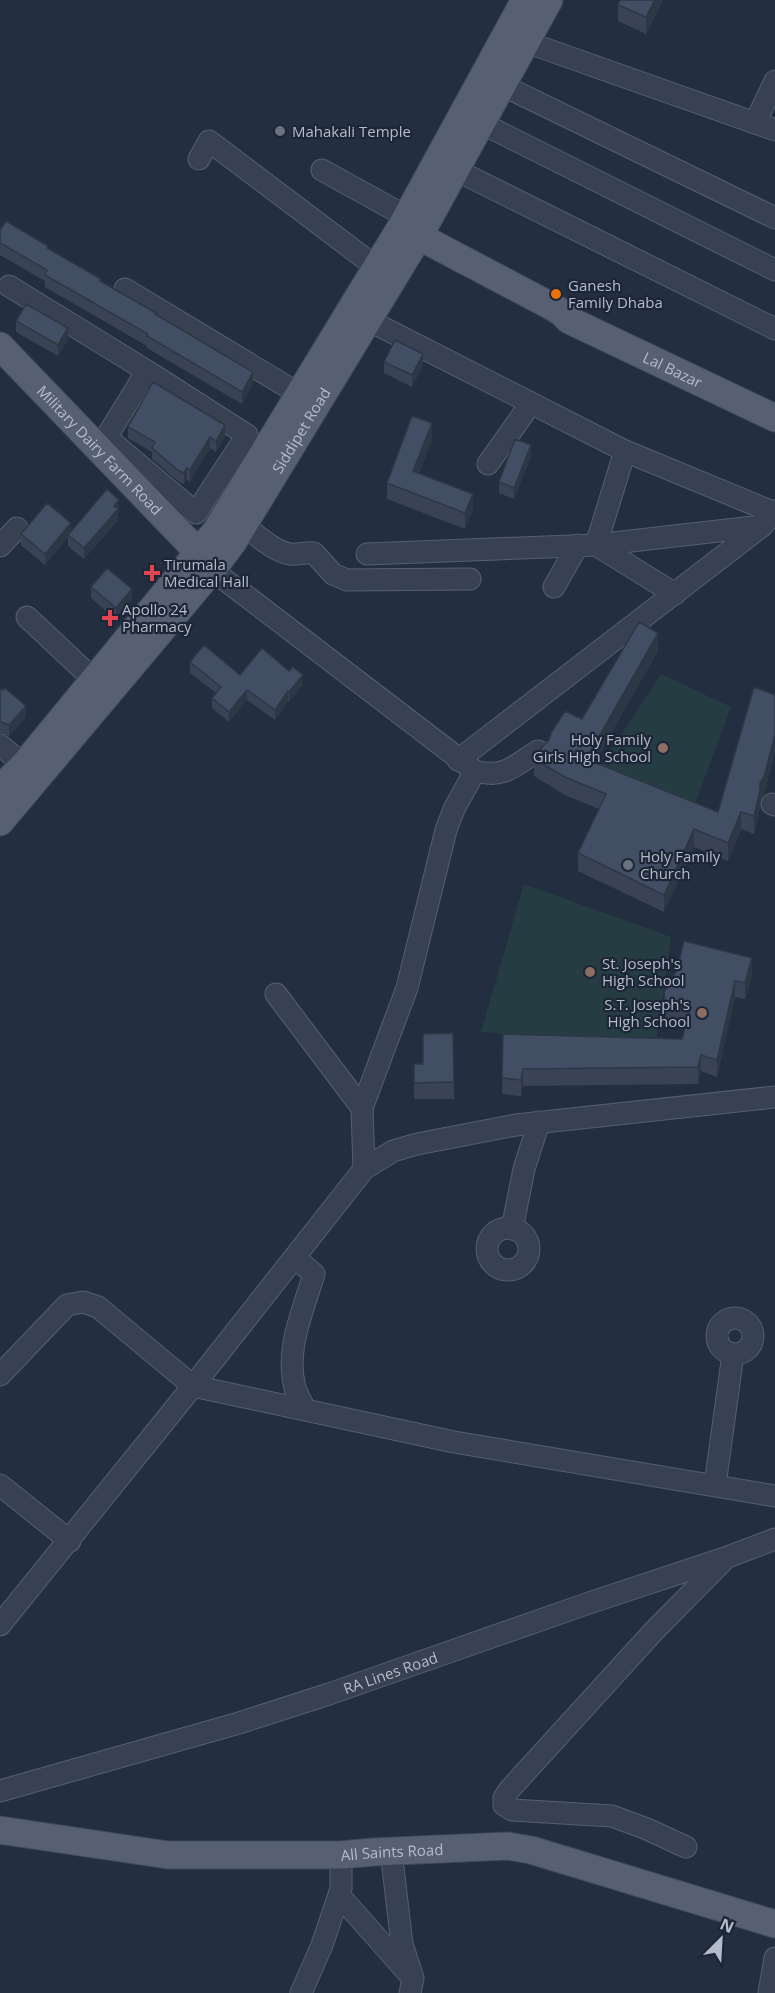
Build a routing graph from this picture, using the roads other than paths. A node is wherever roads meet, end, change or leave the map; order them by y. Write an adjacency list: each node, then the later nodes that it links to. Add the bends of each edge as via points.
1 (525, 0): 13 (main road, Siddipet Road)
2 (549, 0): 3 (main road, Siddipet Road)
3 (526, 42): 5 (main road, Siddipet Road); 7 (street)
4 (775, 81): 7 (street)
5 (502, 84): 6 (main road, Siddipet Road); 12 (street)
6 (481, 123): 11 (main road, Siddipet Road); 15 (street)
7 (755, 123): 8 (street)
8 (775, 130)
9 (199, 159): 14 (street, via 209,141)
10 (322, 170): 13 (street)
11 (456, 170): 13 (main road, Siddipet Road); 19 (street)
12 (775, 218)
13 (406, 234): 14 (main road, Siddipet Road); 18 (main road, Siddipet Road); 24 (main road, Lal Bazar, via 551,306 569,320)
14 (376, 267): 22 (main road, Siddipet Road)
15 (775, 270)
16 (9, 286): 21 (street)
17 (125, 289): 22 (street)
18 (368, 320): 23 (street); 29 (main road, Siddipet Road)
19 (775, 329)
20 (0, 346): 25 (main road, Military Dairy Farm Road)
21 (147, 371): 25 (street); 25 (street, via 247,435 196,513)
22 (299, 394): 34 (main road, Siddipet Road, via 216,531)
23 (529, 402): 26 (street); 27 (street)
24 (775, 418)
25 (102, 443): 34 (main road, Military Dairy Farm Road)
26 (625, 451): 28 (street); 31 (street)
27 (488, 464)
28 (772, 516): 31 (street); 37 (street)
29 (243, 525): 34 (main road, Siddipet Road, via 233,542); 35 (street, via 279,551 293,555 314,553 333,574 347,580)
30 (17, 528): 32 (street)
31 (587, 545): 33 (street); 36 (street); 37 (street)
32 (0, 546)
33 (367, 554)
34 (205, 562): 39 (main road, Siddipet Road); 43 (street); 45 (main road, Siddipet Road)
35 (470, 579)
36 (554, 587)
37 (675, 594): 43 (street)
38 (27, 616): 39 (street)
39 (93, 679): 42 (main road, Siddipet Road)
40 (0, 745): 42 (street)
41 (538, 751): 43 (street, via 501,774 489,775)
42 (24, 765): 44 (main road, Siddipet Road)
43 (467, 766): 48 (street, via 446,830 407,988)
44 (0, 789)
45 (0, 822)
46 (276, 993): 48 (street)
47 (775, 1097): 49 (street)
48 (362, 1108): 50 (street)
49 (539, 1122): 50 (street, via 417,1144 393,1151); 51 (street, via 524,1169)
50 (364, 1169): 52 (street)
51 (512, 1229)
52 (295, 1258): 55 (street); 56 (street, via 314,1274 291,1358 295,1389)
53 (733, 1354): 58 (street)
54 (0, 1375): 55 (street, via 67,1305 83,1302 98,1307)
55 (193, 1386): 56 (street); 61 (street)
56 (305, 1409): 58 (street, via 454,1442)
57 (0, 1485): 61 (street)
58 (715, 1485): 59 (street)
59 (775, 1496)
60 (775, 1539): 62 (street, RA Lines Road)
61 (70, 1541): 63 (street)
62 (725, 1558): 64 (street, RA Lines Road, via 329,1694); 66 (street, via 504,1798 504,1805 512,1810 612,1816)
63 (0, 1625)
64 (0, 1791)
65 (0, 1830): 68 (main road, All Saints Road, via 162,1855)
66 (686, 1847)
67 (391, 1851): 68 (main road, All Saints Road); 70 (main road, All Saints Road, via 508,1846 531,1850); 72 (street)
68 (341, 1855): 69 (street)
69 (339, 1895): 72 (street); 73 (street)
70 (775, 1924)
71 (775, 1959): 74 (street)
72 (411, 1985)
73 (301, 1993)
74 (770, 1993)

